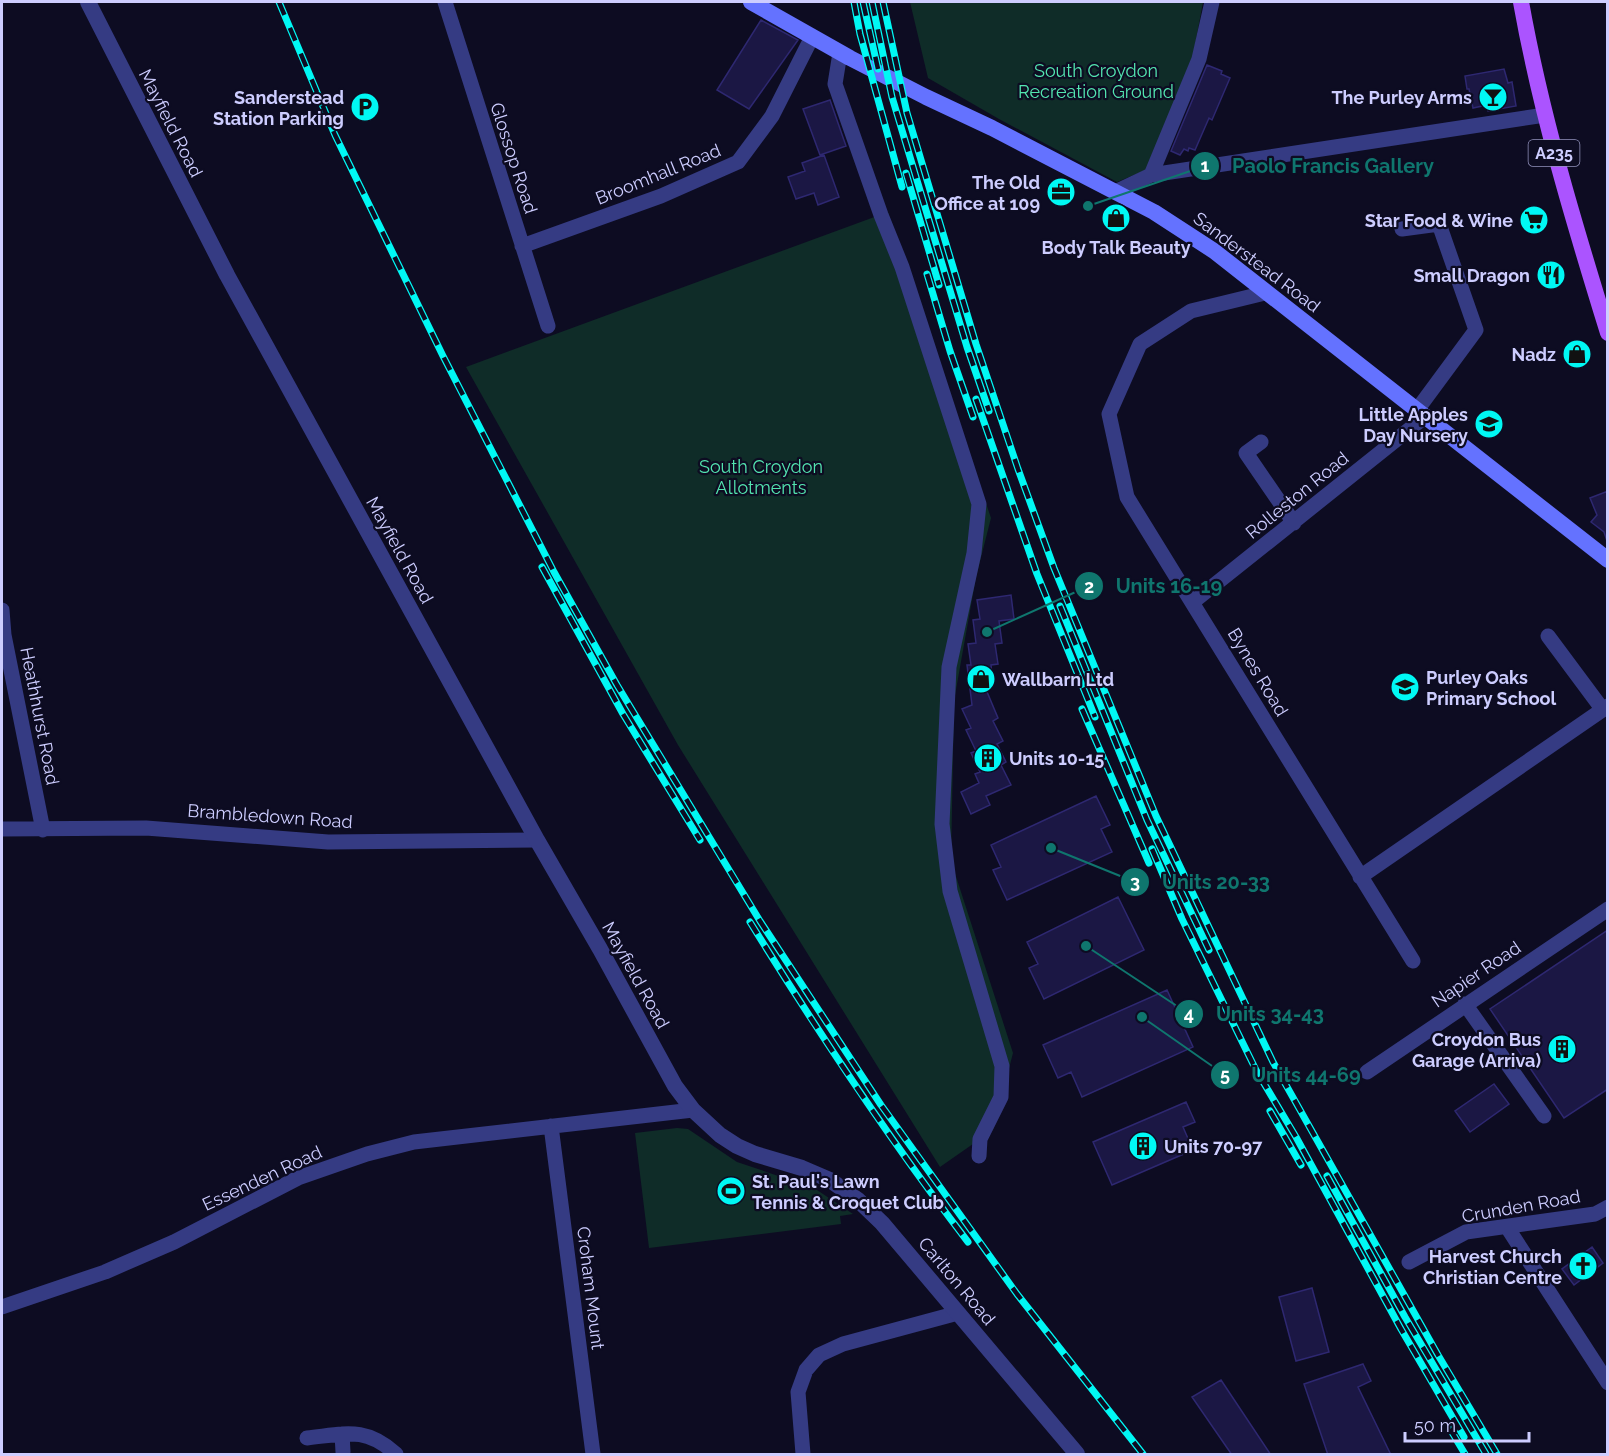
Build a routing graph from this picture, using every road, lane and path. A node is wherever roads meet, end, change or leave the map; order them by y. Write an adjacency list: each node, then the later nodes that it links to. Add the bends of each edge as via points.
1 (88, 2): 27 (street, Mayfield Road, via 227,275)
2 (446, 2): 12 (street, Glossop Road)
3 (751, 2): 6 (main road, Sanderstead Road)
4 (1212, 2): 9 (street, via 1199,59)
5 (1521, 2): 8 (main road, A235)
6 (812, 36): 7 (main road, Sanderstead Road); 12 (street, Broomhall Road, via 772,116 738,162 661,196)
7 (840, 52): 10 (main road, Sanderstead Road); 36 (street, via 835,84 902,267 979,504 974,553 949,667 942,824 950,891 1002,1066 1000,1097 980,1139)
8 (1545, 115): 9 (street); 14 (main road, A235)
9 (1151, 175): 10 (street)
10 (1115, 192): 13 (main road, Sanderstead Road, via 1214,250)
11 (1402, 229): 17 (street, Rolleston Road, via 1438,224 1476,330)
12 (522, 246): 15 (street, Glossop Road)
13 (1265, 292): 17 (main road, Sanderstead Road); 21 (street, Bynes Road, via 1191,311 1140,344 1109,414 1127,497)
14 (1603, 301): 16 (main road, A235)
15 (548, 326)
16 (1608, 333)
17 (1421, 413): 19 (street, Rolleston Road); 20 (main road, Sanderstead Road)
18 (1261, 442): 19 (street, via 1246,453)
19 (1294, 523): 21 (street, Rolleston Road)
20 (1608, 560)
21 (1192, 602): 28 (street, Bynes Road)
22 (2, 610): 26 (street, Heathhurst Road)
23 (1548, 636): 24 (street)
24 (1605, 708): 28 (street)
25 (2, 829): 26 (street, Brambledown Road)
26 (43, 830): 27 (street, Brambledown Road, via 146,828 328,842)
27 (537, 840): 33 (street, Mayfield Road, via 668,1074)
28 (1360, 877): 30 (street, Bynes Road)
29 (1608, 909): 31 (street, Napier Road)
30 (1413, 962)
31 (1465, 1004): 32 (street, Napier Road); 34 (street)
32 (1367, 1072)
33 (693, 1110): 35 (street, Essenden Road); 41 (street, Carlton Road, via 737,1146 821,1175 848,1191 882,1223)
34 (1544, 1116)
35 (551, 1126): 40 (street, Essenden Road, via 414,1142 367,1154 298,1178 174,1242 105,1272); 47 (street, Croham Mount)
36 (979, 1156)
37 (1608, 1207): 38 (street, Crunden Road, via 1594,1214)
38 (1507, 1227): 39 (street, Crunden Road, via 1466,1232); 42 (street)
39 (1409, 1262)
40 (2, 1307)
41 (958, 1313): 48 (street, via 843,1344 819,1355 806,1370 798,1392); 49 (street, Carlton Road)
42 (1608, 1383)
43 (342, 1434): 44 (street); 45 (street); 46 (street, via 368,1435)
44 (307, 1438)
45 (343, 1452)
46 (396, 1455)
47 (593, 1455)
48 (803, 1455)
49 (1077, 1455)

